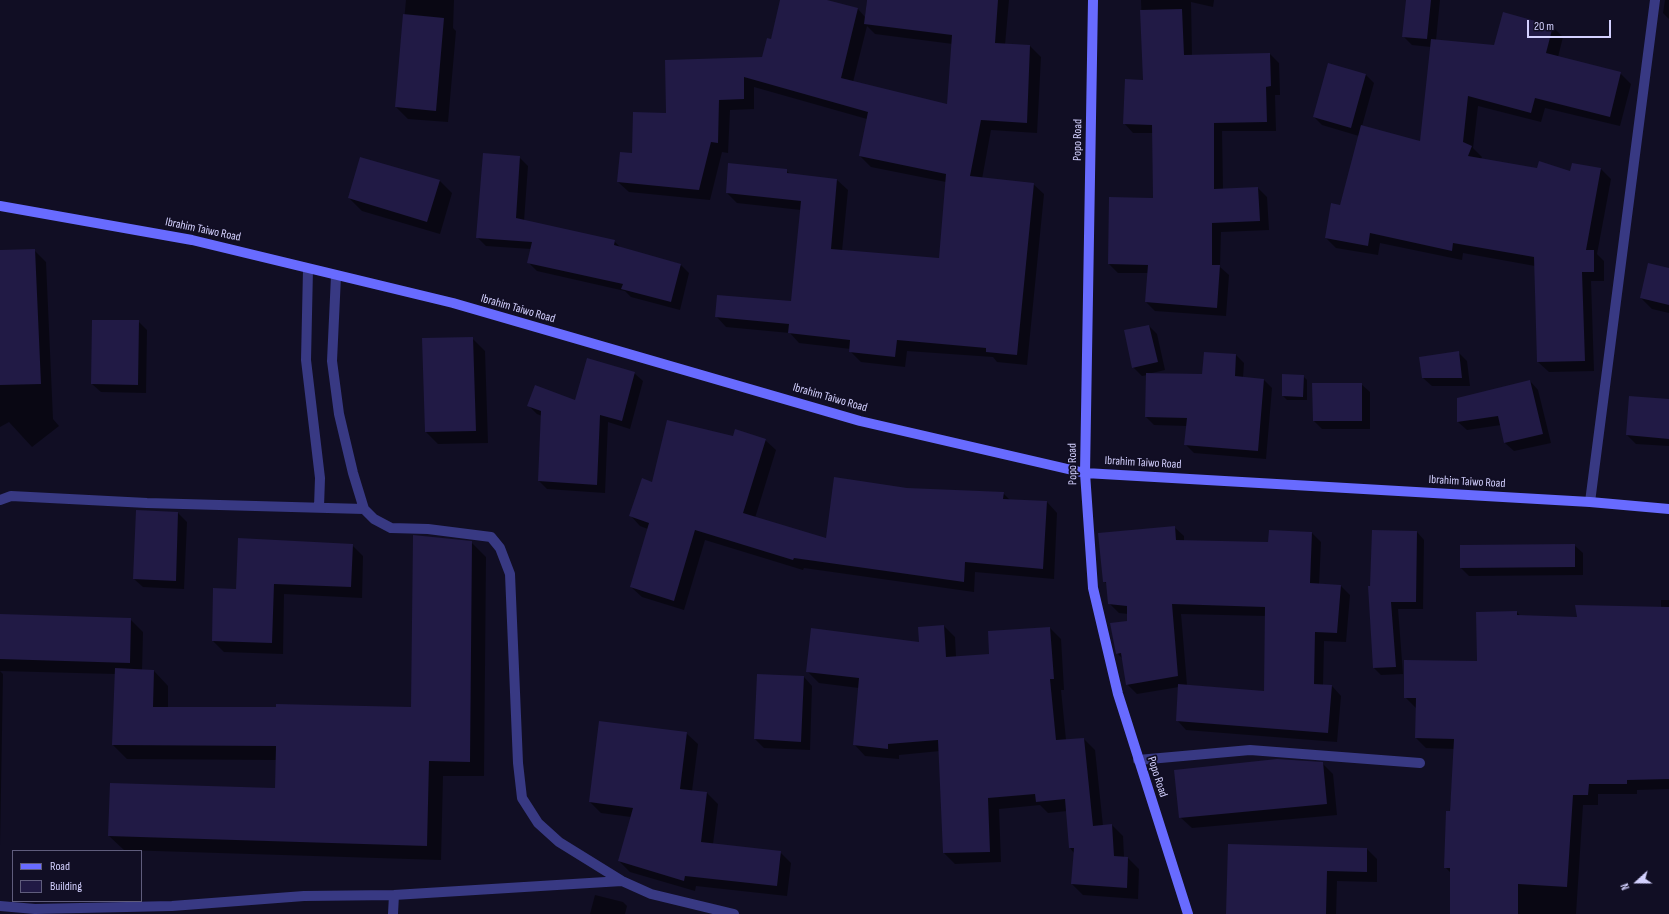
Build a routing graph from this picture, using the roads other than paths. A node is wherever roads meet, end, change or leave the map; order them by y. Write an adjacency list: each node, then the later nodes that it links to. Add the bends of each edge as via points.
1 (1093, 0): 6 (main road, Popo Road)
2 (1655, 0): 8 (street)
3 (0, 206): 4 (main road, Ibrahim Taiwo Road, via 192,240)
4 (308, 269): 5 (main road, Ibrahim Taiwo Road); 9 (street, via 306,360 320,478)
5 (336, 276): 6 (main road, Ibrahim Taiwo Road, via 453,303 860,421); 10 (street, via 332,361 339,414)
6 (1085, 473): 8 (main road, Ibrahim Taiwo Road); 12 (main road, Popo Road, via 1093,588 1118,694)
7 (0, 500): 9 (street, via 11,496 147,503)
8 (1590, 502): 11 (main road, Ibrahim Taiwo Road)
9 (319, 507): 10 (street)
10 (364, 509): 14 (street, via 374,519 391,528 428,529 490,537 500,548 510,574 518,763 522,798 538,823 559,842)
11 (1669, 509)
12 (1138, 760): 13 (street, via 1250,750); 19 (main road, Popo Road)
13 (1420, 763)
14 (622, 881): 15 (street); 18 (street, via 651,894)
15 (394, 895): 16 (street, via 304,896 172,906 34,909); 17 (street)
16 (0, 906)
17 (393, 914)
18 (734, 914)
19 (1188, 914)

